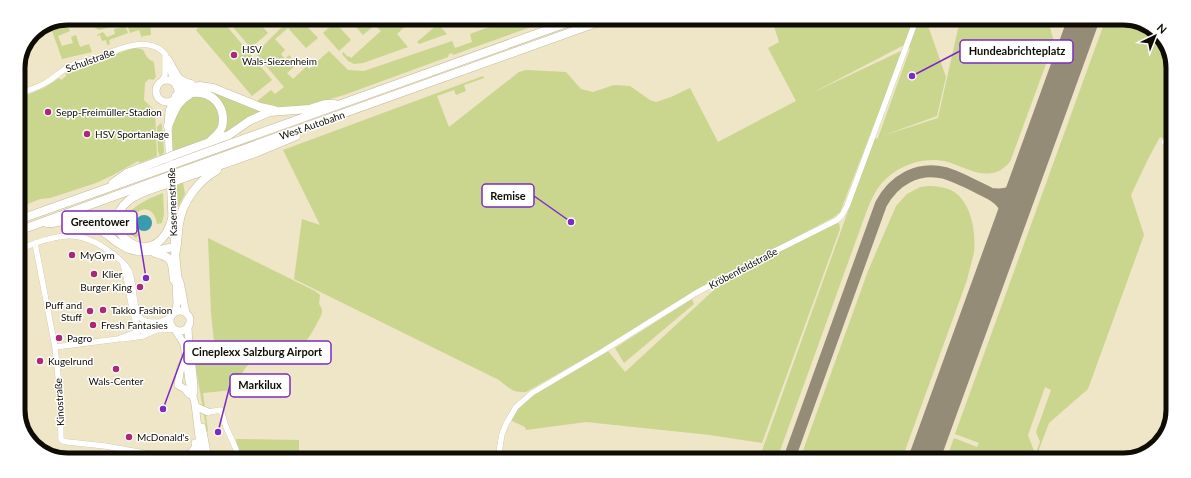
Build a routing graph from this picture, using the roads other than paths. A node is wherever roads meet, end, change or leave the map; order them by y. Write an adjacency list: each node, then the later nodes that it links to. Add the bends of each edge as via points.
1 (561, 25): 11 (highway, West Autobahn)
2 (590, 25): 14 (highway, West Autobahn)
3 (914, 25): 53 (street, Kröbenfeldstraße, via 842,215 837,220 696,293 532,393 516,407 506,424)
4 (166, 57): 5 (street, Kasernenstraße, via 165,75); 6 (street, Kasernenstraße); 7 (highway, via 179,79); 8 (street, Schulstraße, via 160,49 147,45 127,47 71,66 44,84)
5 (161, 82): 6 (main road, via 168,80); 10 (main road, Kasernenstraße, via 157,91)
6 (176, 84): 7 (highway); 9 (main road, Kasernenstraße, via 178,91)
7 (198, 90): 9 (highway); 12 (highway, via 213,88 260,107); 13 (highway, via 178,104); 15 (highway, via 212,97 222,110 220,131)
8 (25, 91)
9 (175, 97): 10 (main road, via 168,101); 13 (main road, Kasernenstraße, via 169,111)
10 (162, 100): 13 (main road, Kasernenstraße)
11 (340, 104): 12 (highway, via 325,104 309,109); 16 (highway, West Autobahn)
12 (277, 110): 15 (highway, via 256,117 229,136)
13 (168, 126): 22 (main road, Kasernenstraße)
14 (307, 127): 17 (highway, via 303,133); 18 (highway, West Autobahn)
15 (208, 143): 16 (highway)
16 (174, 160): 20 (highway, West Autobahn, bridge, via 164,168); 20 (highway, bridge, via 164,159 127,172)
17 (229, 162): 18 (highway); 27 (highway, via 204,179 186,203)
18 (174, 177): 19 (highway, bridge)
19 (164, 181): 22 (highway, via 128,200 118,215 119,229 129,243 136,246 153,246 164,237); 23 (highway)
20 (104, 189): 21 (highway, West Autobahn)
21 (25, 217)
22 (172, 219): 27 (main road, Kasernenstraße)
23 (38, 223): 24 (highway); 28 (highway, via 51,224 70,218 81,219 93,224 129,250)
24 (25, 228)
25 (35, 243): 26 (street); 29 (street, via 62,236 84,238 103,247); 39 (street)
26 (25, 247)
27 (174, 251): 28 (highway); 30 (main road, Kasernenstraße)
28 (150, 252): 30 (highway, via 164,255 172,262 174,280)
29 (122, 262): 33 (street, via 131,274 139,316 145,321); 35 (street, via 133,316)
30 (177, 280): 31 (main road, Kasernenstraße, via 180,282); 32 (main road, Kasernenstraße, via 177,304)
31 (186, 313): 32 (main road, via 181,311); 34 (main road, via 190,321)
32 (173, 315): 33 (street); 36 (main road, via 170,323)
33 (159, 322): 35 (street)
34 (188, 326): 36 (main road, via 183,331); 41 (main road)
35 (140, 330): 37 (street); 38 (street)
36 (175, 330): 37 (street, via 157,330); 40 (main road, via 184,344)
37 (149, 333): 38 (street)
38 (118, 339): 39 (street)
39 (55, 347): 47 (street, Kinostraße, via 61,439)
40 (186, 357): 41 (main road); 42 (main road, via 181,367 178,385)
41 (192, 381): 42 (main road); 43 (main road)
42 (189, 394): 46 (main road)
43 (197, 406): 44 (main road); 45 (main road); 50 (main road)
44 (208, 412): 45 (main road); 52 (street, via 221,410)
45 (200, 416): 51 (main road)
46 (196, 446): 48 (main road); 49 (main road)
47 (140, 453)
48 (191, 453)
49 (198, 453)
50 (199, 453)
51 (207, 453)
52 (236, 453)
53 (499, 453)

